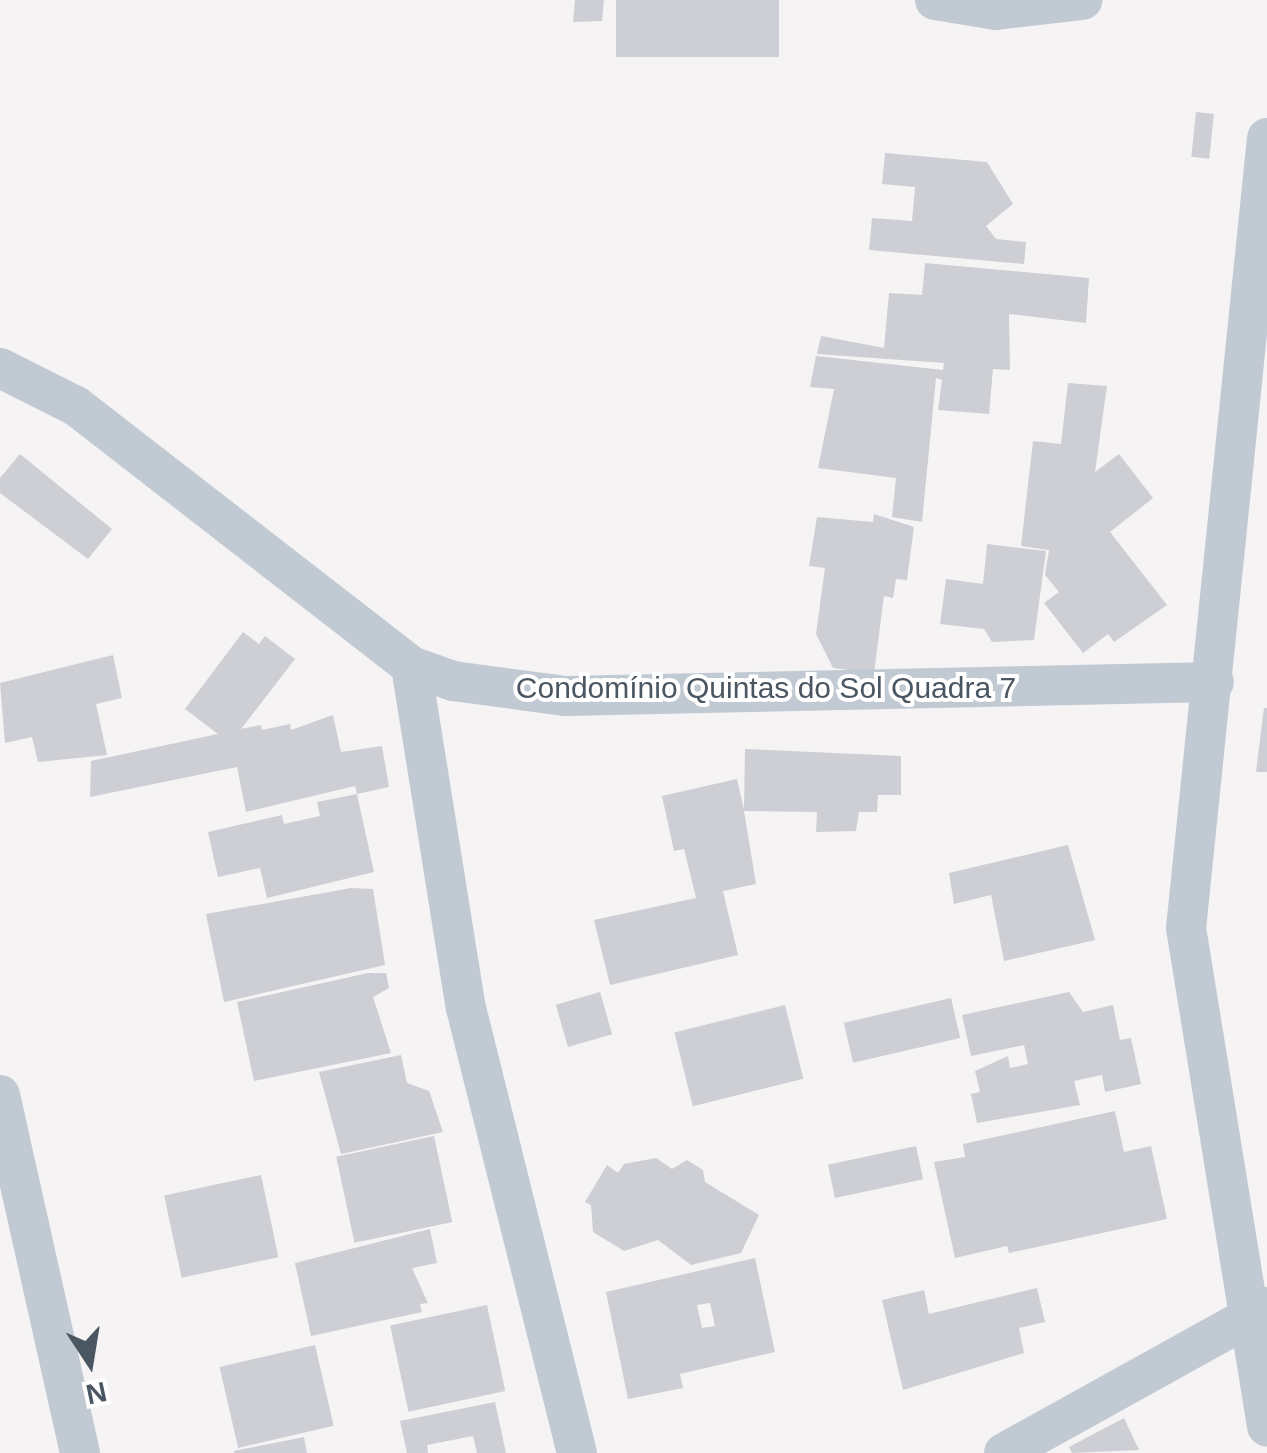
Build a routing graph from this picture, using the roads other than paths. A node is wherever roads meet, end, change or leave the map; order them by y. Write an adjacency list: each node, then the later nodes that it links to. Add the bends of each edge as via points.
1 (935, 0): 2 (street, via 996,10)
2 (1082, 0)
3 (1267, 138): 6 (street)
4 (0, 368): 7 (street, Condomínio Quintas do Sol Quadra 7, via 76,406)
5 (1267, 510): 6 (street)
6 (1230, 529): 8 (street)
7 (410, 666): 8 (street, Condomínio Quintas do Sol Quadra 7, via 453,681 566,696); 13 (street, via 466,1008)
8 (1214, 682): 10 (street, via 1186,928)
9 (0, 1095): 12 (street)
10 (1258, 1312): 11 (street); 14 (street)
11 (1267, 1426)
12 (80, 1453)
13 (577, 1453)
14 (1004, 1453)

